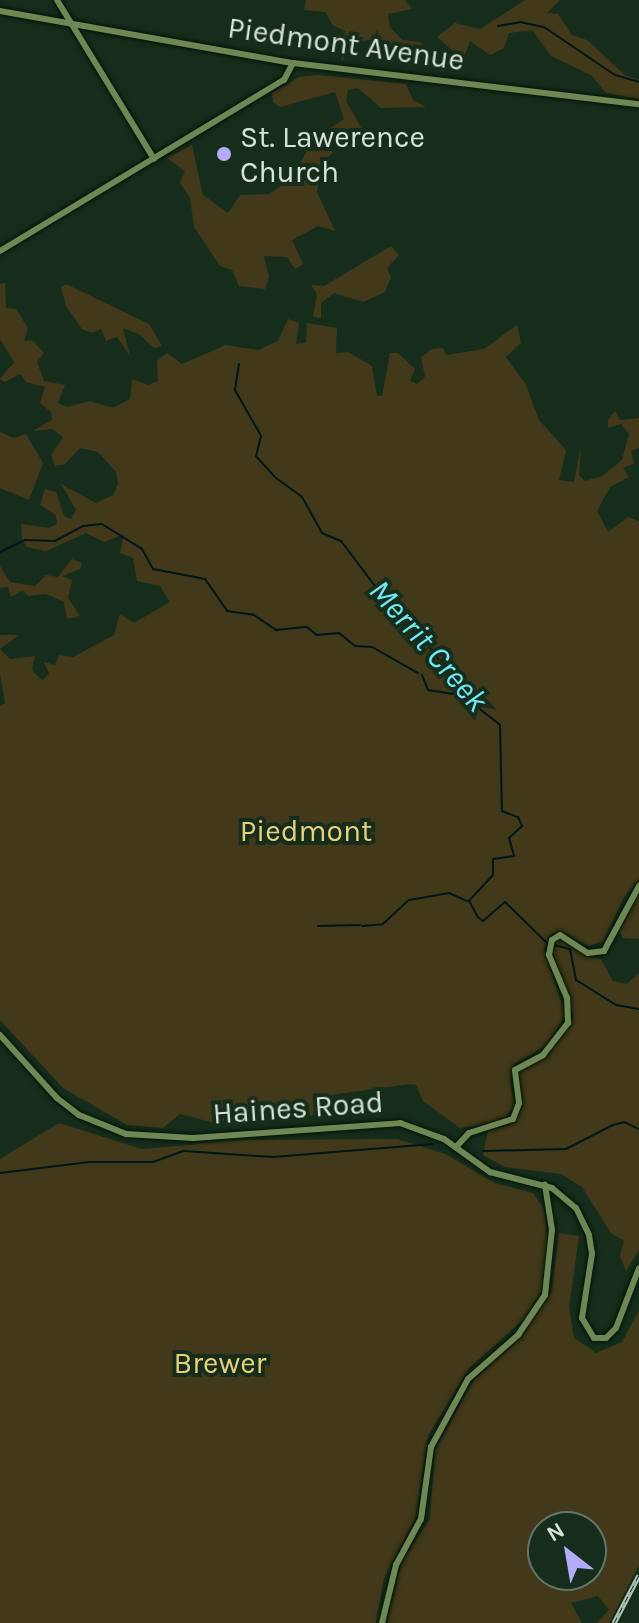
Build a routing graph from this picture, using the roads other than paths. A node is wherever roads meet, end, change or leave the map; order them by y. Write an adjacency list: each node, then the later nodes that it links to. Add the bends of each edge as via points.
1 (57, 0): 3 (main road)
2 (0, 11): 3 (main road, Piedmont Avenue)
3 (72, 23): 4 (main road, Piedmont Avenue); 6 (main road)
4 (293, 63): 5 (main road, Piedmont Avenue); 6 (main road, via 284,80)
5 (639, 104)
6 (154, 159): 7 (main road)
7 (0, 251)
8 (639, 886): 10 (main road, via 604,951 588,953 563,936 550,944 567,998 568,1023 543,1055 515,1070 519,1103 513,1119 469,1133)
9 (0, 1035): 10 (main road, Haines Road, via 57,1098 79,1115 126,1134 193,1138 400,1123)
10 (456, 1147): 11 (main road, Haines Road, via 490,1172)
11 (545, 1185): 12 (main road, Haines Road, via 570,1201 589,1235 592,1254 582,1318 589,1336 602,1339 613,1333); 13 (main road, via 552,1230 545,1295 518,1335 468,1379 431,1447 421,1519 396,1565)
12 (639, 1268)
13 (382, 1623)

